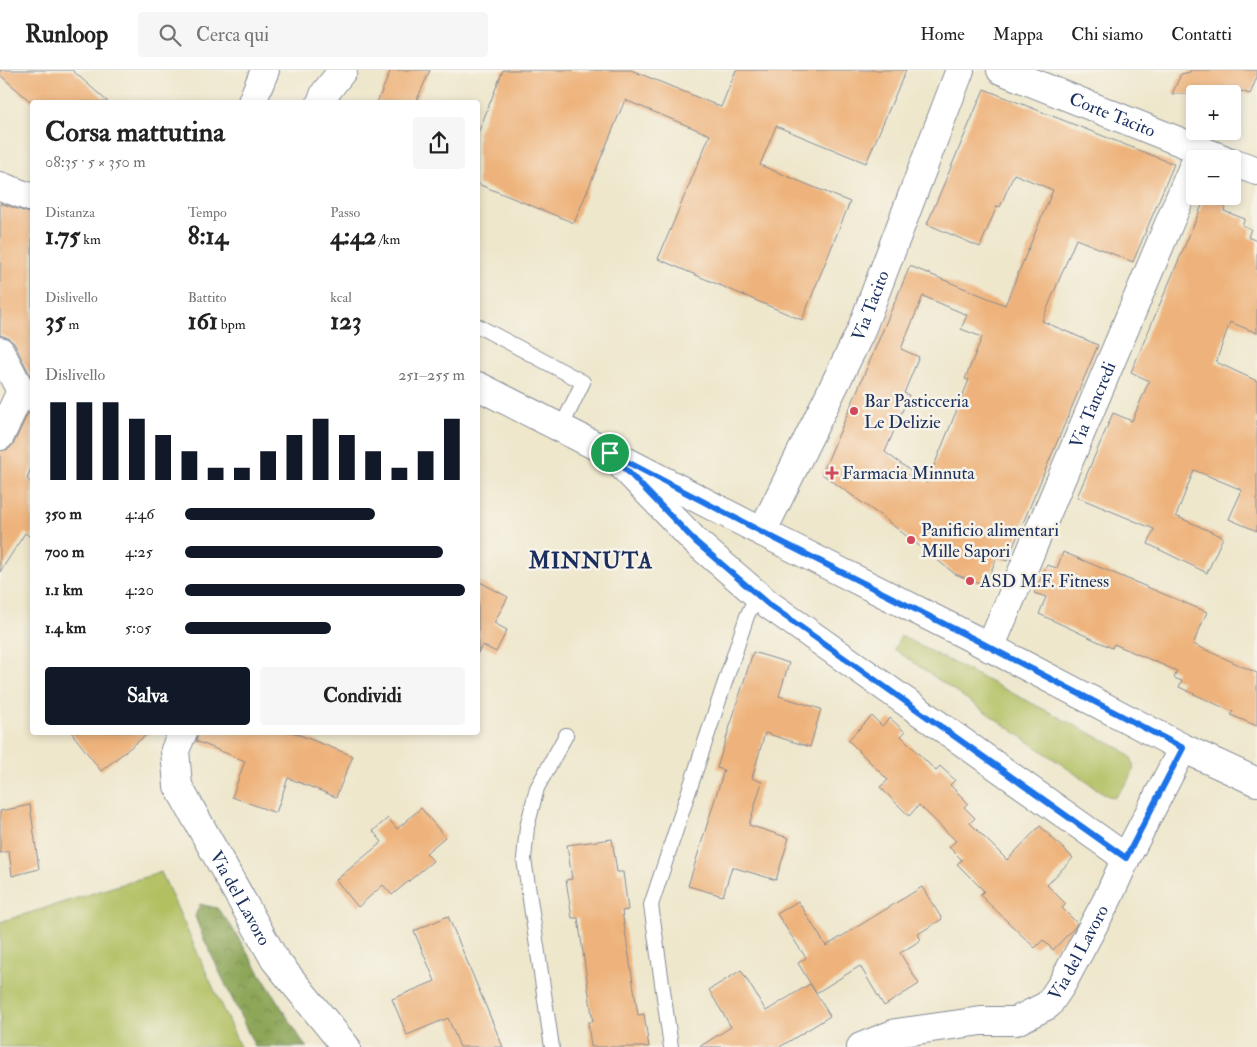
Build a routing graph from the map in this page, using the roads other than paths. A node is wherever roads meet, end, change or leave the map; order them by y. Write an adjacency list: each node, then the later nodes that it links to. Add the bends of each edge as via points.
1 (265, 70): 5 (street)
2 (343, 70): 6 (street)
3 (960, 70): 20 (street, Via Tacito, via 860,333)
4 (1001, 70): 7 (street, Corte Tacito)
5 (253, 100)
6 (322, 100)
7 (1188, 150)
8 (1241, 165): 9 (street)
9 (1257, 171)
10 (0, 186): 11 (street)
11 (30, 197)
12 (1186, 198): 22 (street, Via Tancredi)
13 (480, 327): 17 (lane, via 583,382)
14 (0, 351): 16 (street)
15 (480, 387): 17 (street)
16 (27, 395): 18 (street)
17 (561, 428): 19 (street)
18 (0, 436)
19 (610, 453): 20 (street); 21 (street, via 696,542)
20 (762, 532): 22 (street)
21 (757, 595): 27 (street); 30 (lane, via 746,616 651,905)
22 (990, 648): 25 (street)
23 (182, 735): 28 (street, Via del Lavoro, via 175,750 178,786 275,960)
24 (566, 735): 29 (lane, via 538,788 527,827 524,859)
25 (1183, 748): 26 (street); 27 (street, Via del Lavoro)
26 (1257, 782)
27 (1126, 858): 31 (street, Via del Lavoro, via 1107,900 1048,1005 1016,1021 981,1021 896,1033)
28 (346, 1047)
29 (552, 1047)
30 (671, 1047)
31 (861, 1047)

